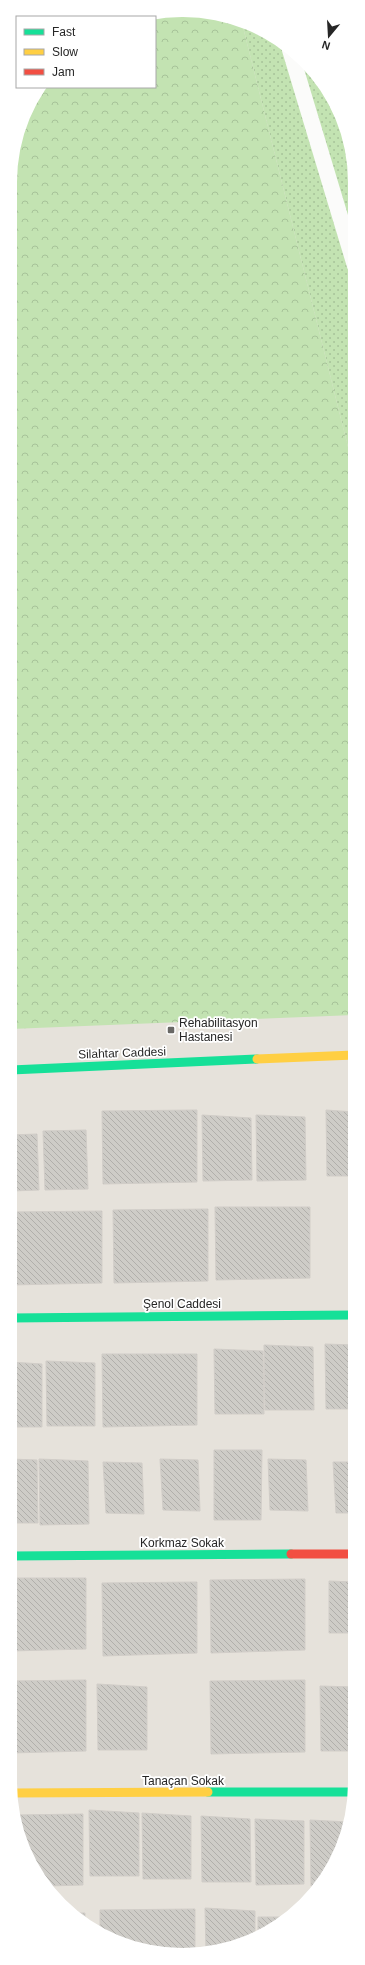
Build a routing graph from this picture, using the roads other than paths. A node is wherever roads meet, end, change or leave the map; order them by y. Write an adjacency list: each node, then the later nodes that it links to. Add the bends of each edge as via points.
1 (292, 58): 2 (lane)
2 (348, 246)
3 (348, 1055): 4 (street, Silahtar Caddesi)
4 (17, 1070)
5 (348, 1315): 6 (street, Şenol Caddesi)
6 (17, 1318)
7 (348, 1554): 8 (street, Korkmaz Sokak)
8 (17, 1556)
9 (348, 1792): 10 (street, Tanaçan Sokak)
10 (17, 1793)

